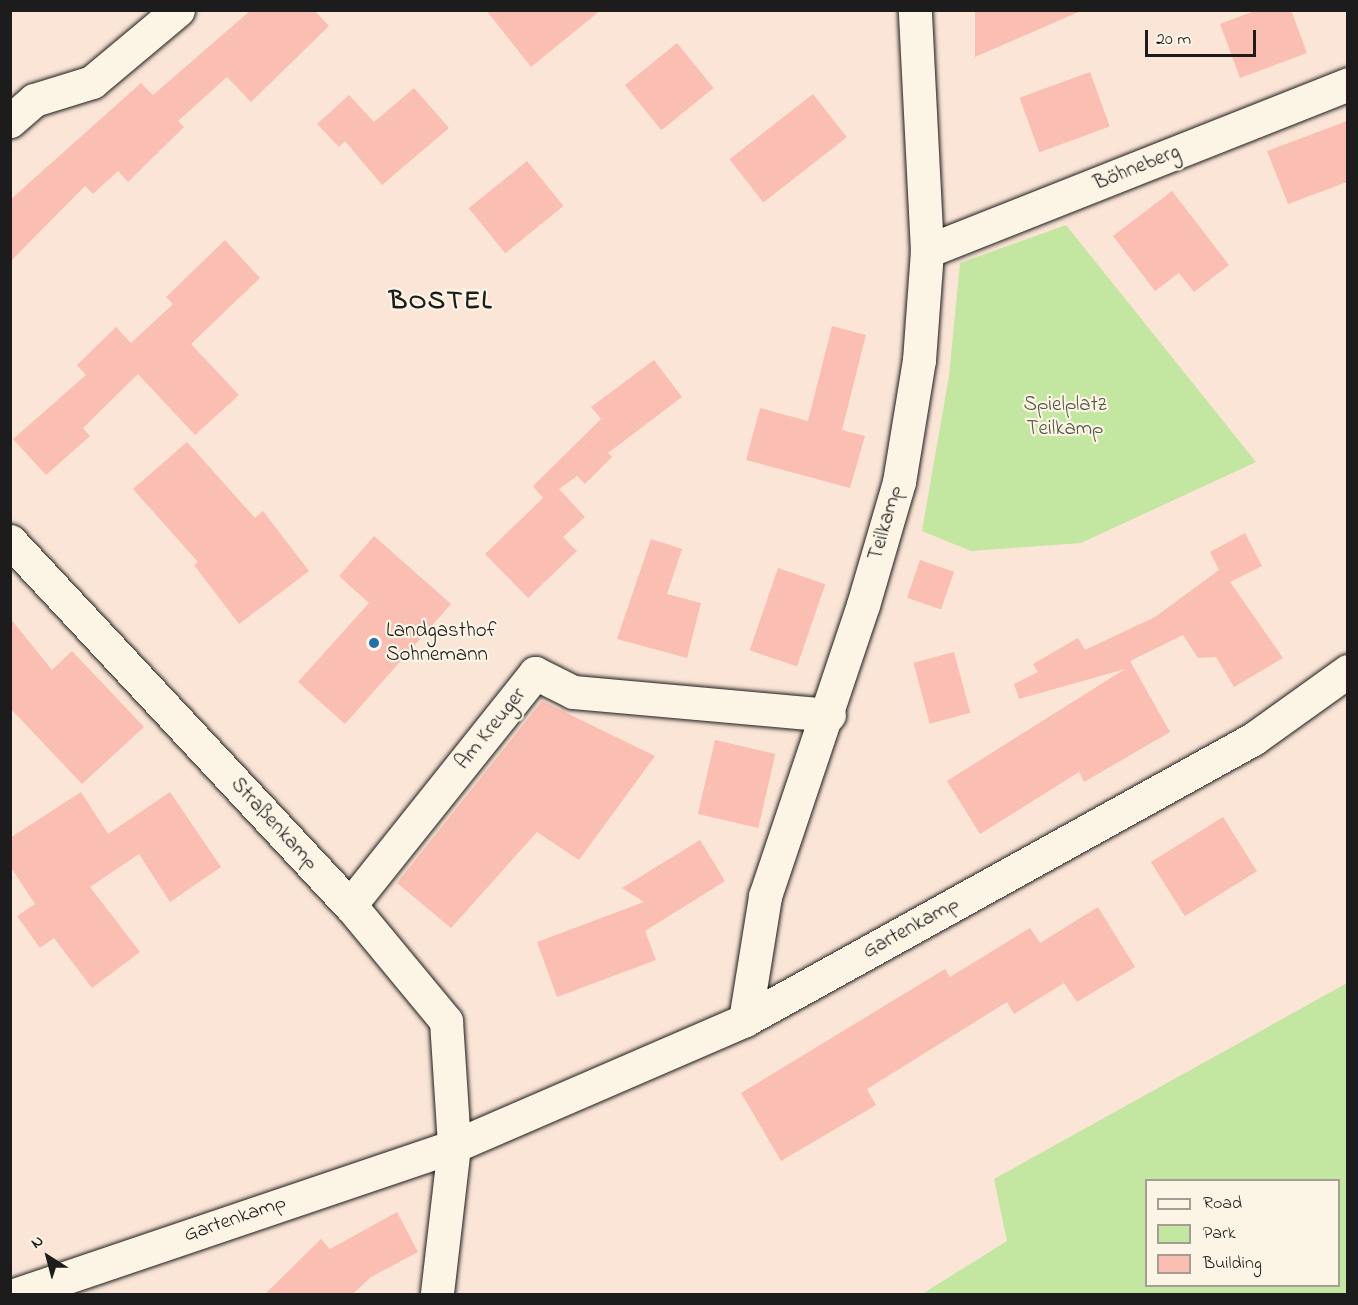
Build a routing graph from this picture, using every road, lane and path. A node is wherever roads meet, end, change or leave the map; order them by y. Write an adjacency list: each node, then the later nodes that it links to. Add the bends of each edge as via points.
1 (178, 10): 4 (street, via 92,82 34,100)
2 (915, 10): 5 (street, Teilkamp)
3 (1347, 84): 5 (street, Böhneberg)
4 (10, 121)
5 (927, 251): 8 (street, Teilkamp, via 920,360 899,482)
6 (10, 541): 9 (street, Straßenkamp)
7 (1347, 672): 10 (street, Gartenkamp, via 1253,739)
8 (829, 715): 9 (street, Am Kreuger, via 573,692 536,673); 10 (street, Teilkamp, via 765,896)
9 (350, 905): 11 (street, Straßenkamp, via 446,1021)
10 (745, 1020): 11 (street, Gartenkamp)
11 (454, 1146): 12 (street, Gartenkamp); 13 (street)
12 (17, 1294)
13 (437, 1294)

